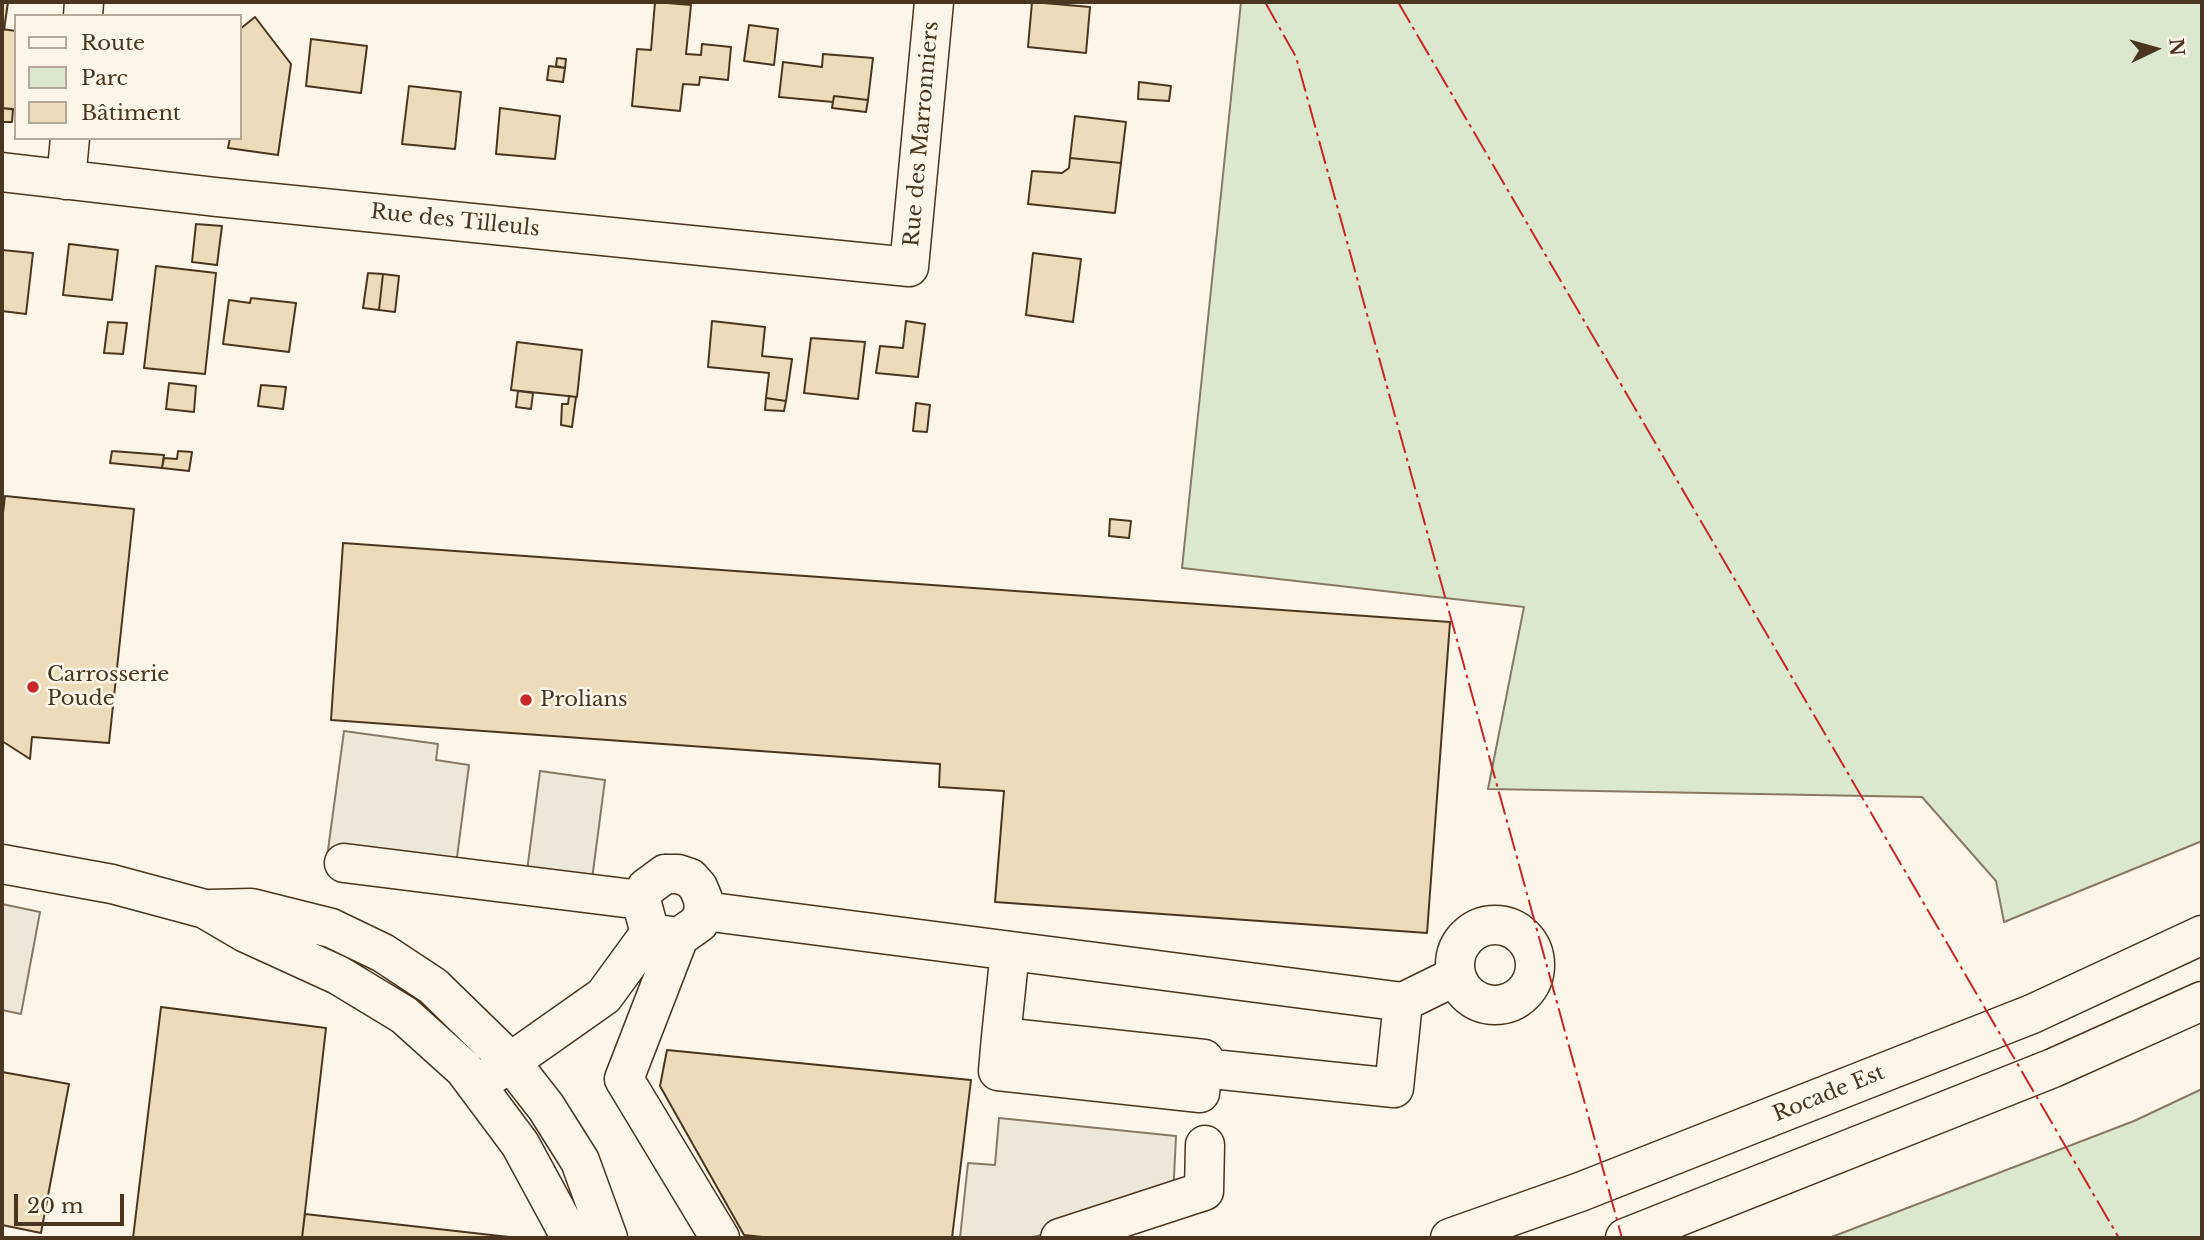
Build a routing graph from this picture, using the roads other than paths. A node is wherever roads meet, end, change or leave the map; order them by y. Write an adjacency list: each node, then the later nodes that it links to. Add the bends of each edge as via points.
1 (934, 2): 5 (main road, Rue des Marronniers)
2 (70, 140): 4 (main road)
3 (2, 172): 4 (main road, Rue des Tilleuls)
4 (66, 180): 5 (main road, Rue des Tilleuls)
5 (909, 267)
6 (344, 863): 9 (main road)
7 (2, 864): 8 (main road, via 112,884)
8 (205, 909): 15 (main road, via 251,908 288,915 331,928 383,953 433,986); 16 (main road, via 338,975 404,1015 464,1069)
9 (668, 920): 11 (main road); 15 (main road, via 604,996); 20 (main road, via 624,1079)
10 (2202, 935): 22 (main road, Rocade Est, via 2032,1014 1580,1192)
11 (1010, 951): 14 (main road); 14 (main road, via 998,1071 1200,1093 1203,1068 1394,1088)
12 (1457, 975): 14 (main road)
13 (2202, 1001): 23 (main road, via 2053,1068)
14 (1403, 1002)
15 (510, 1061): 16 (main road); 19 (main road, via 547,1107 580,1161)
16 (476, 1086): 18 (main road, via 520,1144)
17 (1205, 1145): 21 (main road, via 1204,1191)
18 (571, 1238)
19 (608, 1238)
20 (720, 1238)
21 (1060, 1238)
22 (1450, 1238)
23 (1625, 1238)

